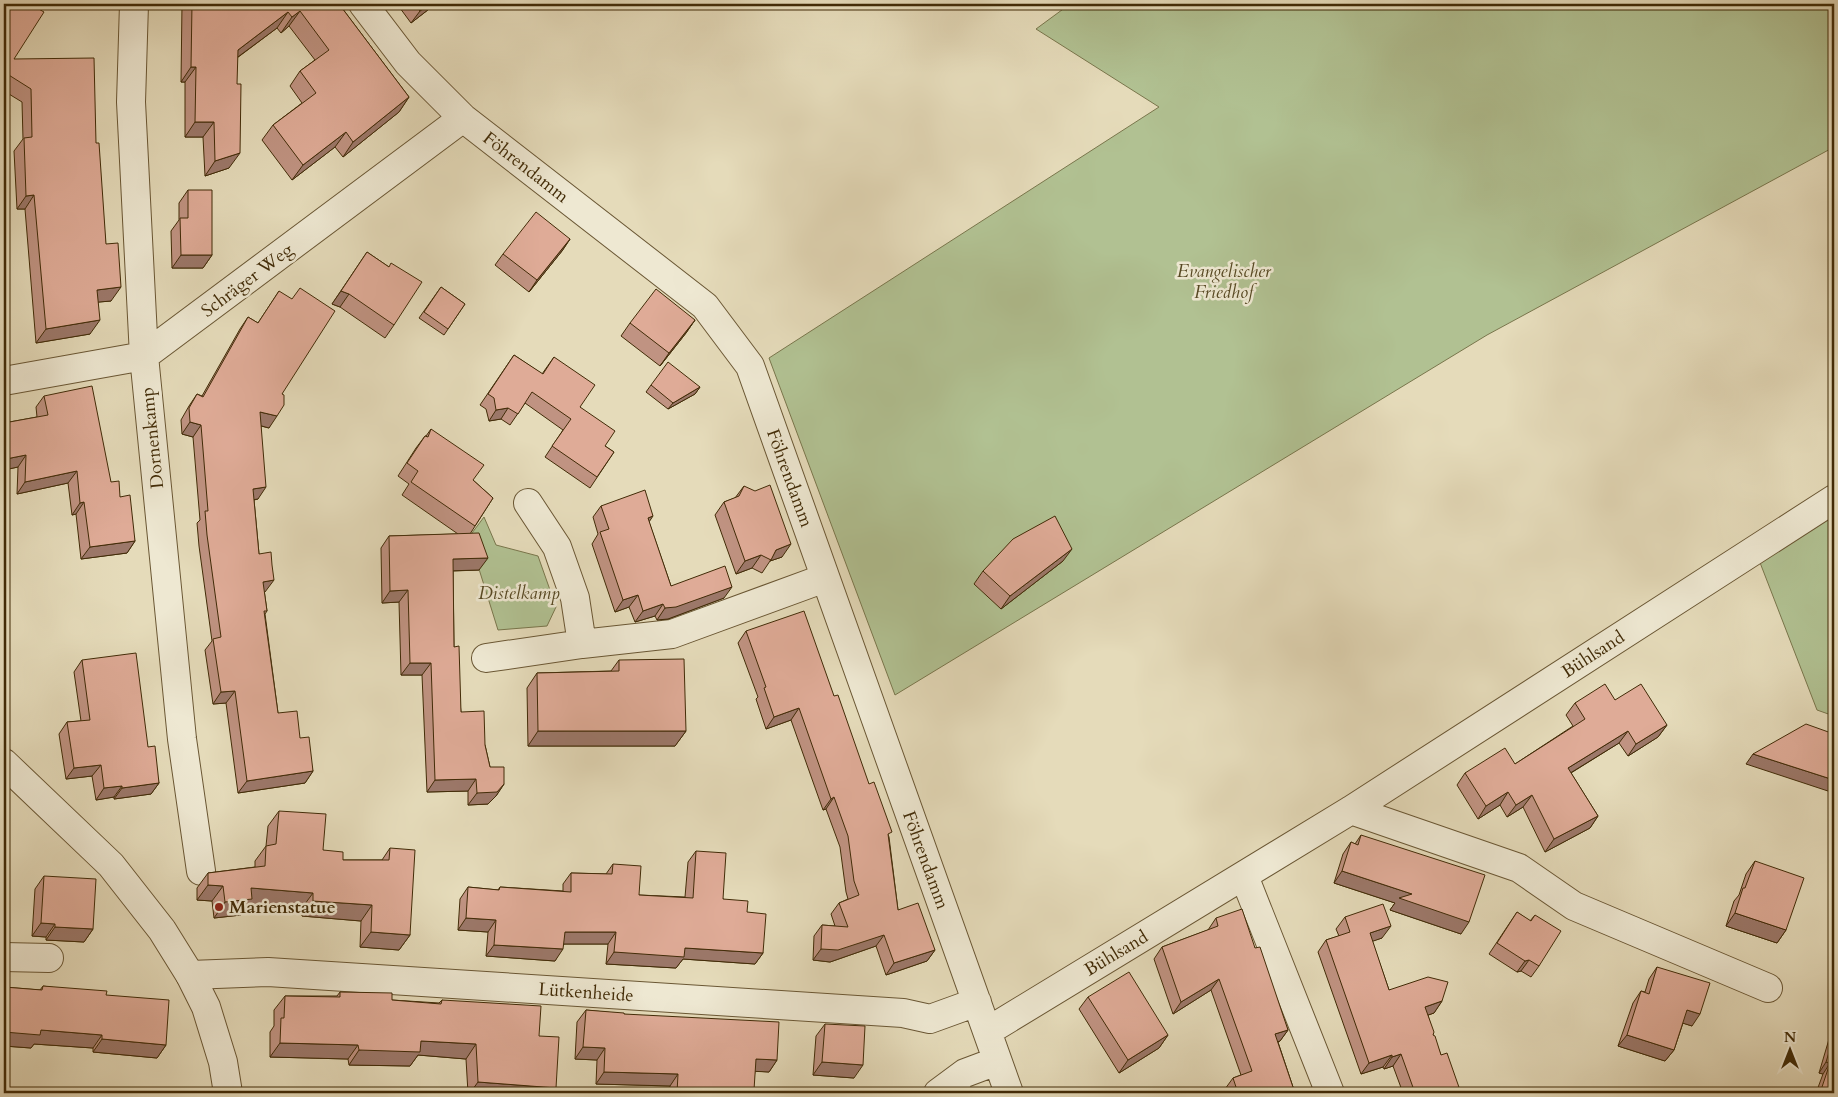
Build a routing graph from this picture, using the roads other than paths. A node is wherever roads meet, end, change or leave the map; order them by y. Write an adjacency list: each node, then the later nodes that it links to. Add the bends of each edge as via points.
1 (134, 4): 4 (street, Dornenkamp, via 131,102)
2 (363, 4): 3 (street, Föhrendamm, via 408,64)
3 (463, 118): 4 (street, Schräger Weg); 8 (street, Föhrendamm, via 705,306 750,366)
4 (144, 356): 5 (street, Schräger Weg); 13 (street, Dornenkamp, via 182,739)
5 (4, 381)
6 (1834, 499): 12 (street, Bühlsand)
7 (528, 503): 9 (street, via 557,547 575,598)
8 (825, 578): 9 (street, via 672,634); 19 (street, Föhrendamm)
9 (582, 644): 10 (street)
10 (486, 658)
11 (4, 763): 17 (street, via 111,865 162,930)
12 (1351, 810): 14 (street, Bühlsand); 18 (street, via 1519,868 1574,906)
13 (200, 871)
14 (1244, 876): 20 (street, Bühlsand); 25 (street)
15 (4, 957): 16 (street)
16 (48, 958)
17 (190, 975): 19 (street, Lütkenheide, via 268,972 904,1013 930,1019); 22 (street, via 206,1007 223,1062)
18 (1768, 988)
19 (978, 1002): 20 (street, Föhrendamm)
20 (988, 1031): 21 (street, Föhrendamm)
21 (997, 1061): 23 (street, via 965,1073); 24 (street, Föhrendamm)
22 (228, 1093)
23 (938, 1093)
24 (1009, 1093)
25 (1330, 1093)

